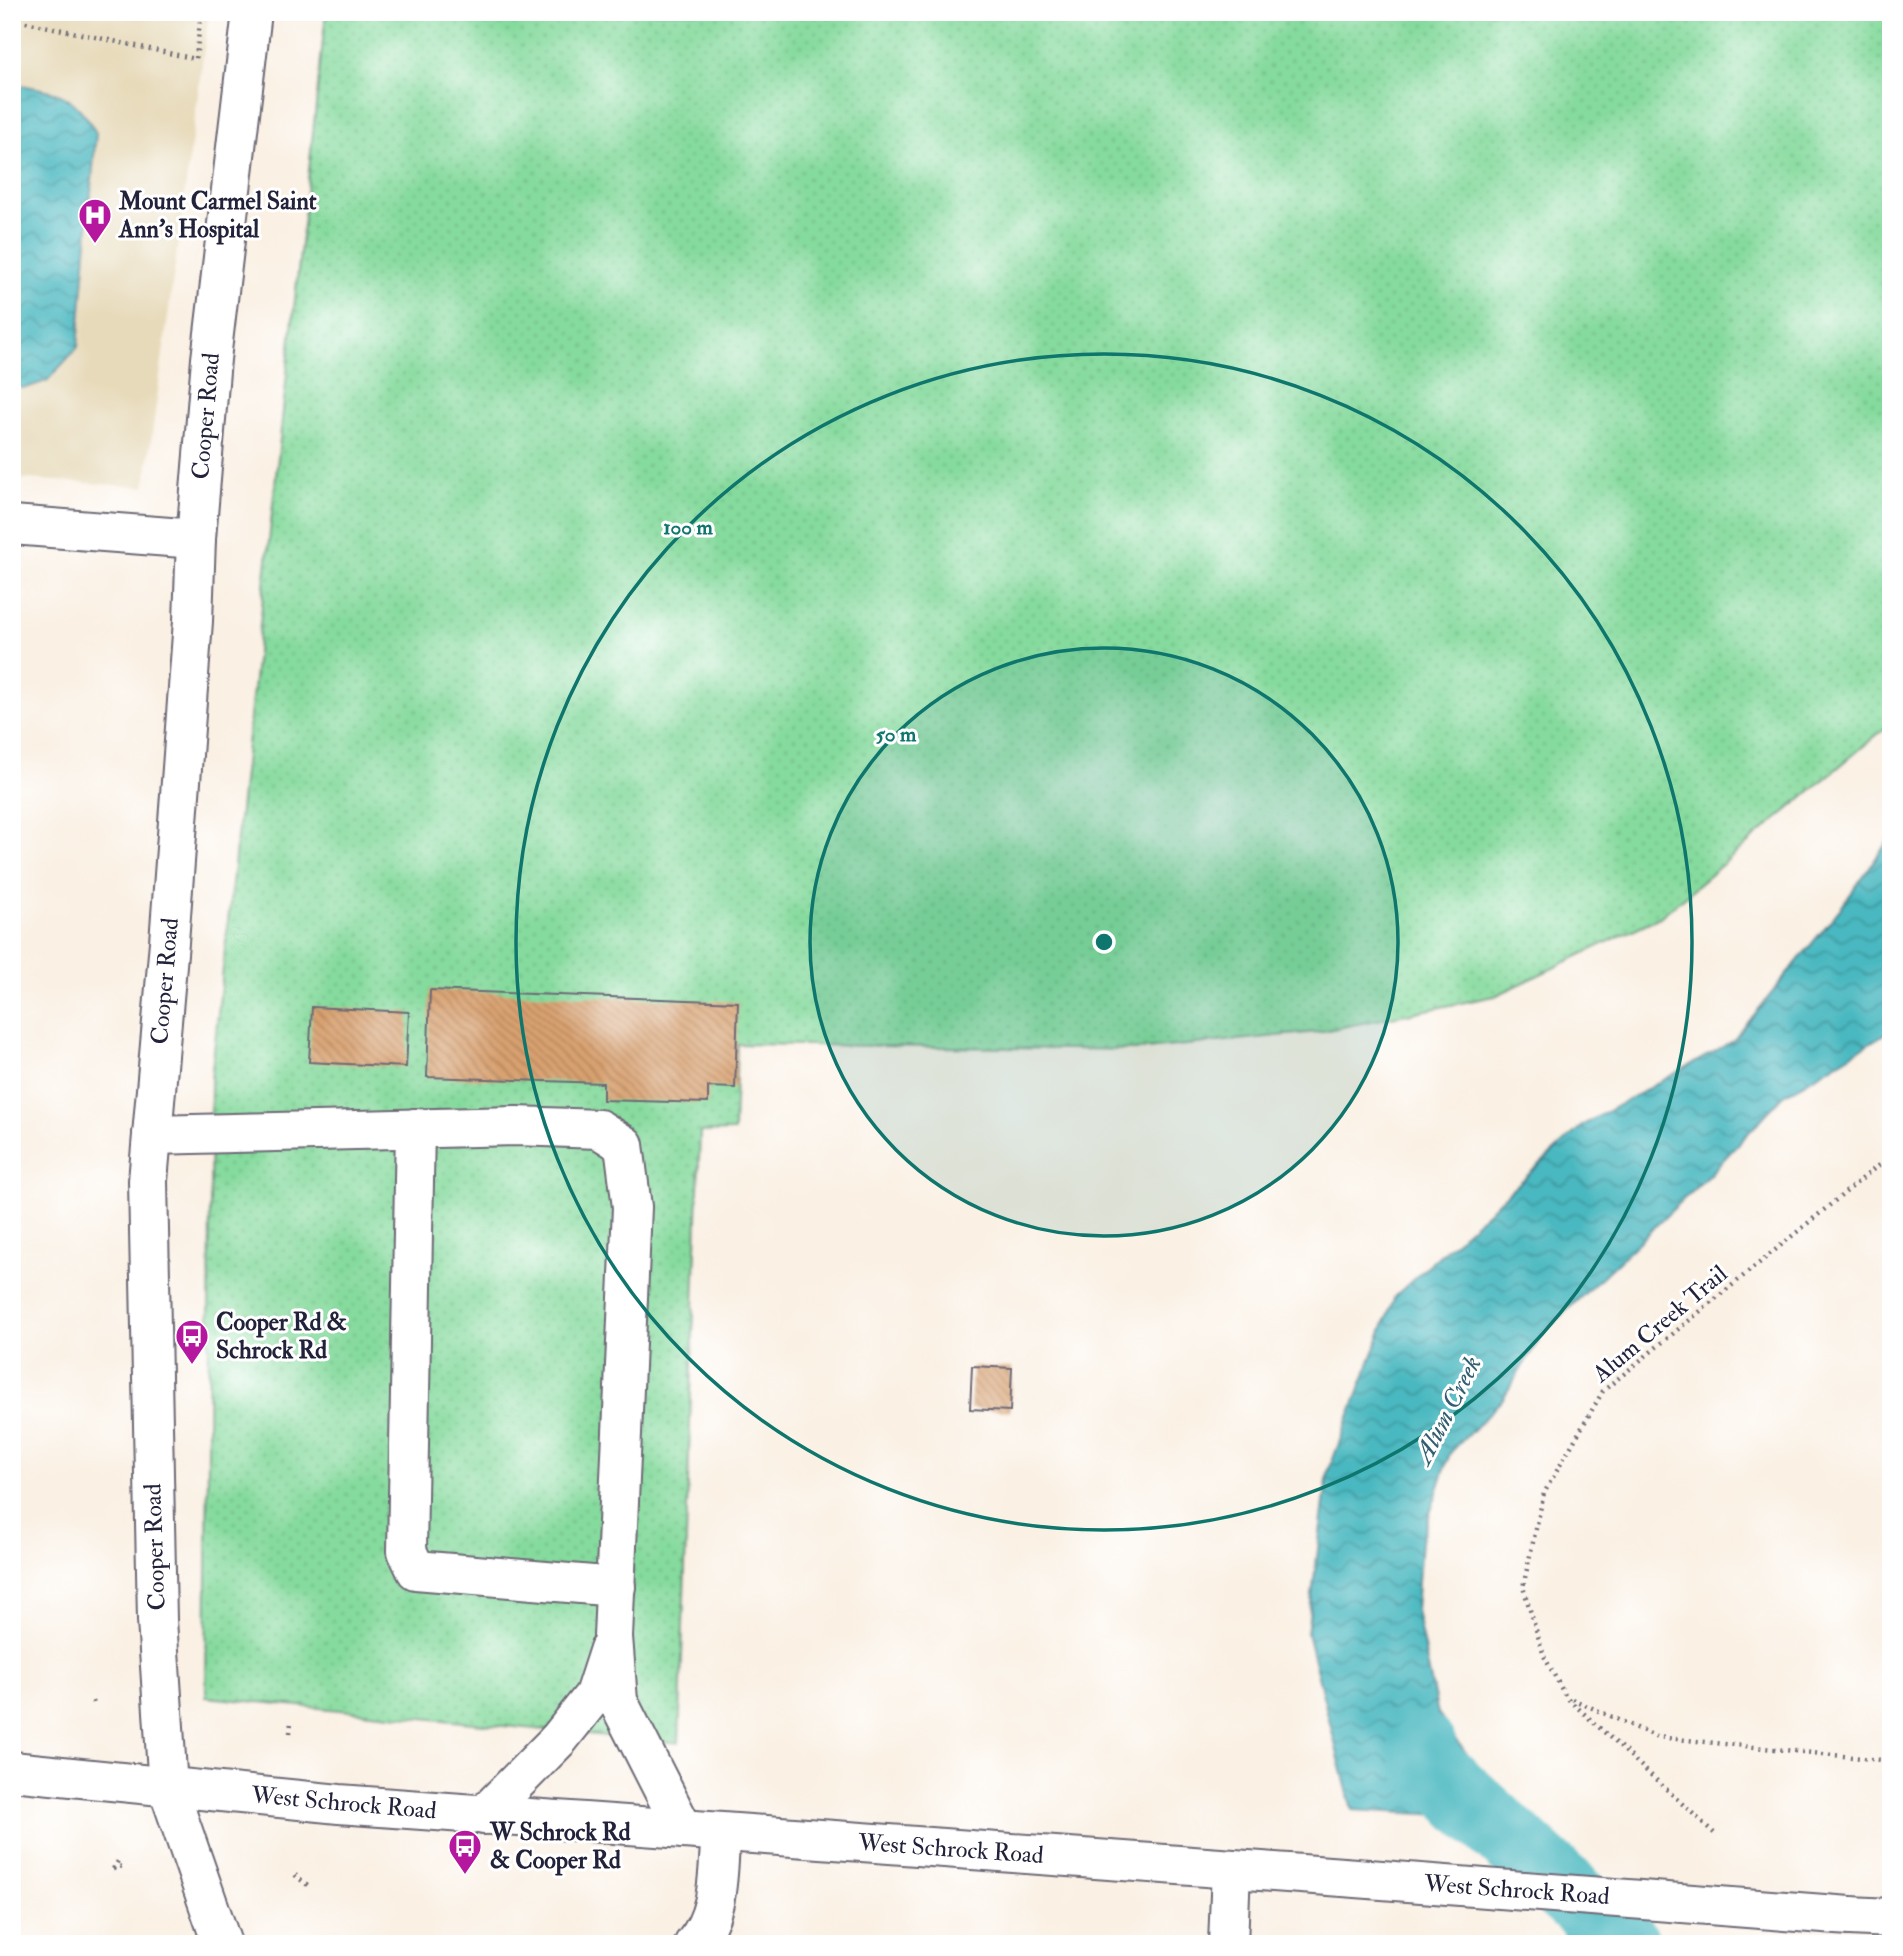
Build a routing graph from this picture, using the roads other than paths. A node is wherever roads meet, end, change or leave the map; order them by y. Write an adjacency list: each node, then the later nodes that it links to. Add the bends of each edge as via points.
1 (252, 12): 3 (street, Cooper Road, via 211,359)
2 (12, 525): 3 (street)
3 (196, 539): 5 (street, Cooper Road)
4 (415, 1128): 5 (street); 6 (street, via 407,1551 416,1570); 6 (street, via 599,1129 624,1145 632,1207)
5 (152, 1135): 9 (street, Cooper Road, via 149,1312 157,1620)
6 (616, 1587): 7 (street)
7 (613, 1637): 10 (street, via 594,1695 559,1739); 11 (street, via 618,1701)
8 (12, 1771): 9 (street, West Schrock Road)
9 (168, 1788): 10 (street, West Schrock Road); 15 (street, Cooper Road)
10 (484, 1815): 11 (street, West Schrock Road)
11 (683, 1829): 12 (street, West Schrock Road)
12 (721, 1833): 13 (street, West Schrock Road); 16 (street, via 713,1914)
13 (1231, 1869): 14 (street, West Schrock Road, bridge); 17 (street)
14 (1891, 1918)
15 (222, 1944)
16 (694, 1944)
17 (1228, 1944)

